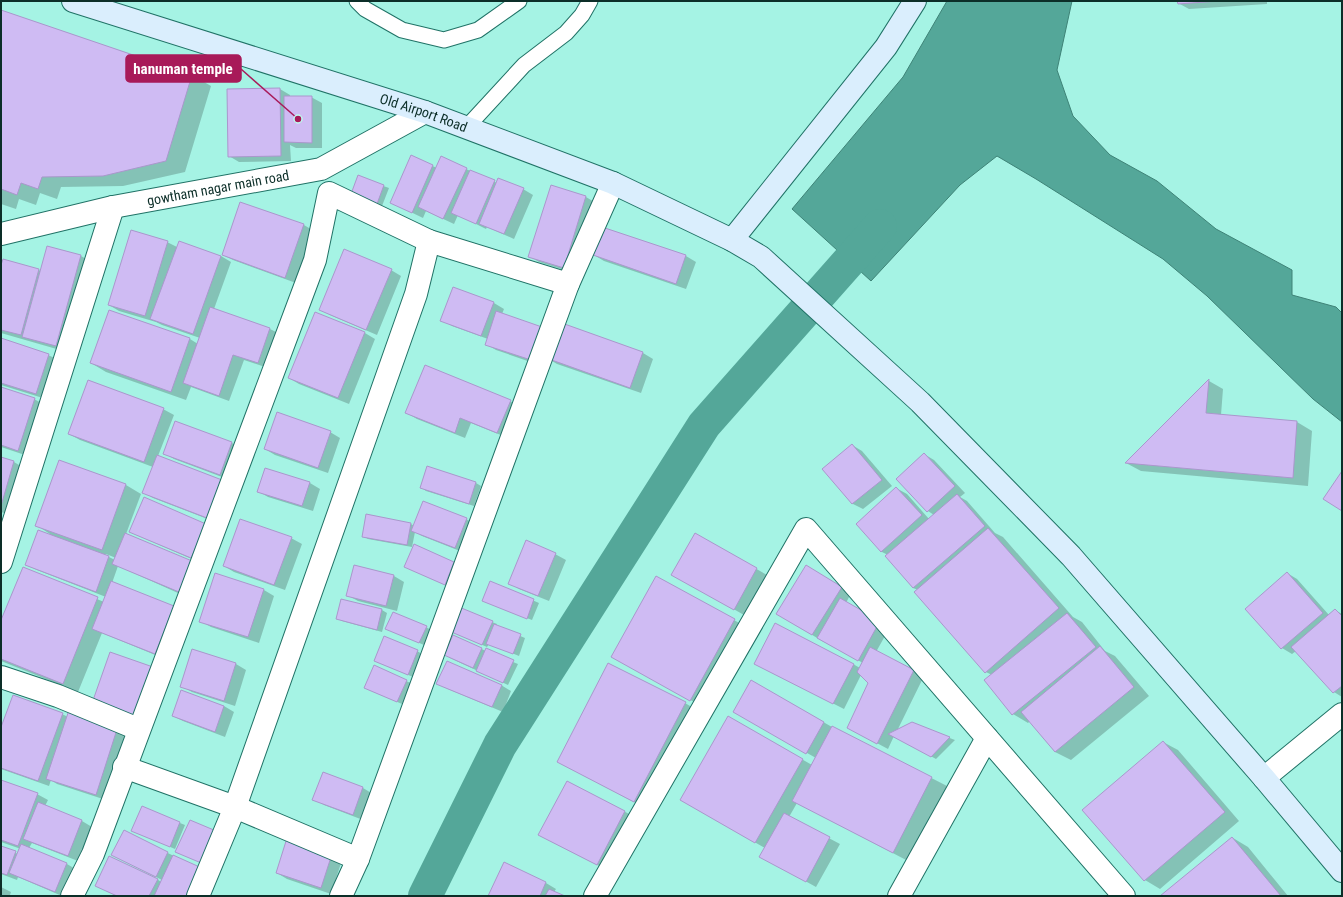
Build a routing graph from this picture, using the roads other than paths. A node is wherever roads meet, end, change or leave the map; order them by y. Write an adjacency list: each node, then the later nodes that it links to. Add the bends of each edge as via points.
1 (73, 1): 6 (main road, Old Airport Road)
2 (357, 1): 3 (lane, via 365,9 402,30 444,40 478,30)
3 (520, 1)
4 (590, 1): 7 (lane, via 566,33 524,65)
5 (915, 1): 13 (main road, via 886,47)
6 (425, 112): 7 (main road, Old Airport Road); 8 (street, gowtham nagar main road)
7 (466, 128): 9 (main road, Old Airport Road)
8 (321, 169): 10 (street); 11 (street, gowtham nagar main road)
9 (613, 183): 13 (main road, Old Airport Road); 15 (street)
10 (329, 193): 14 (street); 19 (street, via 315,260)
11 (113, 207): 12 (street, gowtham nagar main road); 16 (street)
12 (1, 234)
13 (732, 240): 22 (main road, Old Airport Road, via 761,257 920,402 1071,556)
14 (429, 241): 15 (street); 23 (street, via 416,294)
15 (568, 284): 24 (street)
16 (1, 562)
17 (1, 678): 19 (street, via 58,696)
18 (1342, 714): 22 (street)
19 (138, 729): 21 (street)
20 (987, 738): 29 (street, via 806,528); 30 (street); 31 (street)
21 (124, 767): 23 (street); 26 (street, via 93,854)
22 (1264, 778): 25 (main road, Old Airport Road)
23 (235, 807): 24 (street); 27 (street)
24 (358, 859): 28 (street)
25 (1342, 871)
26 (72, 896)
27 (198, 896)
28 (341, 896)
29 (595, 896)
30 (899, 896)
31 (1124, 896)

